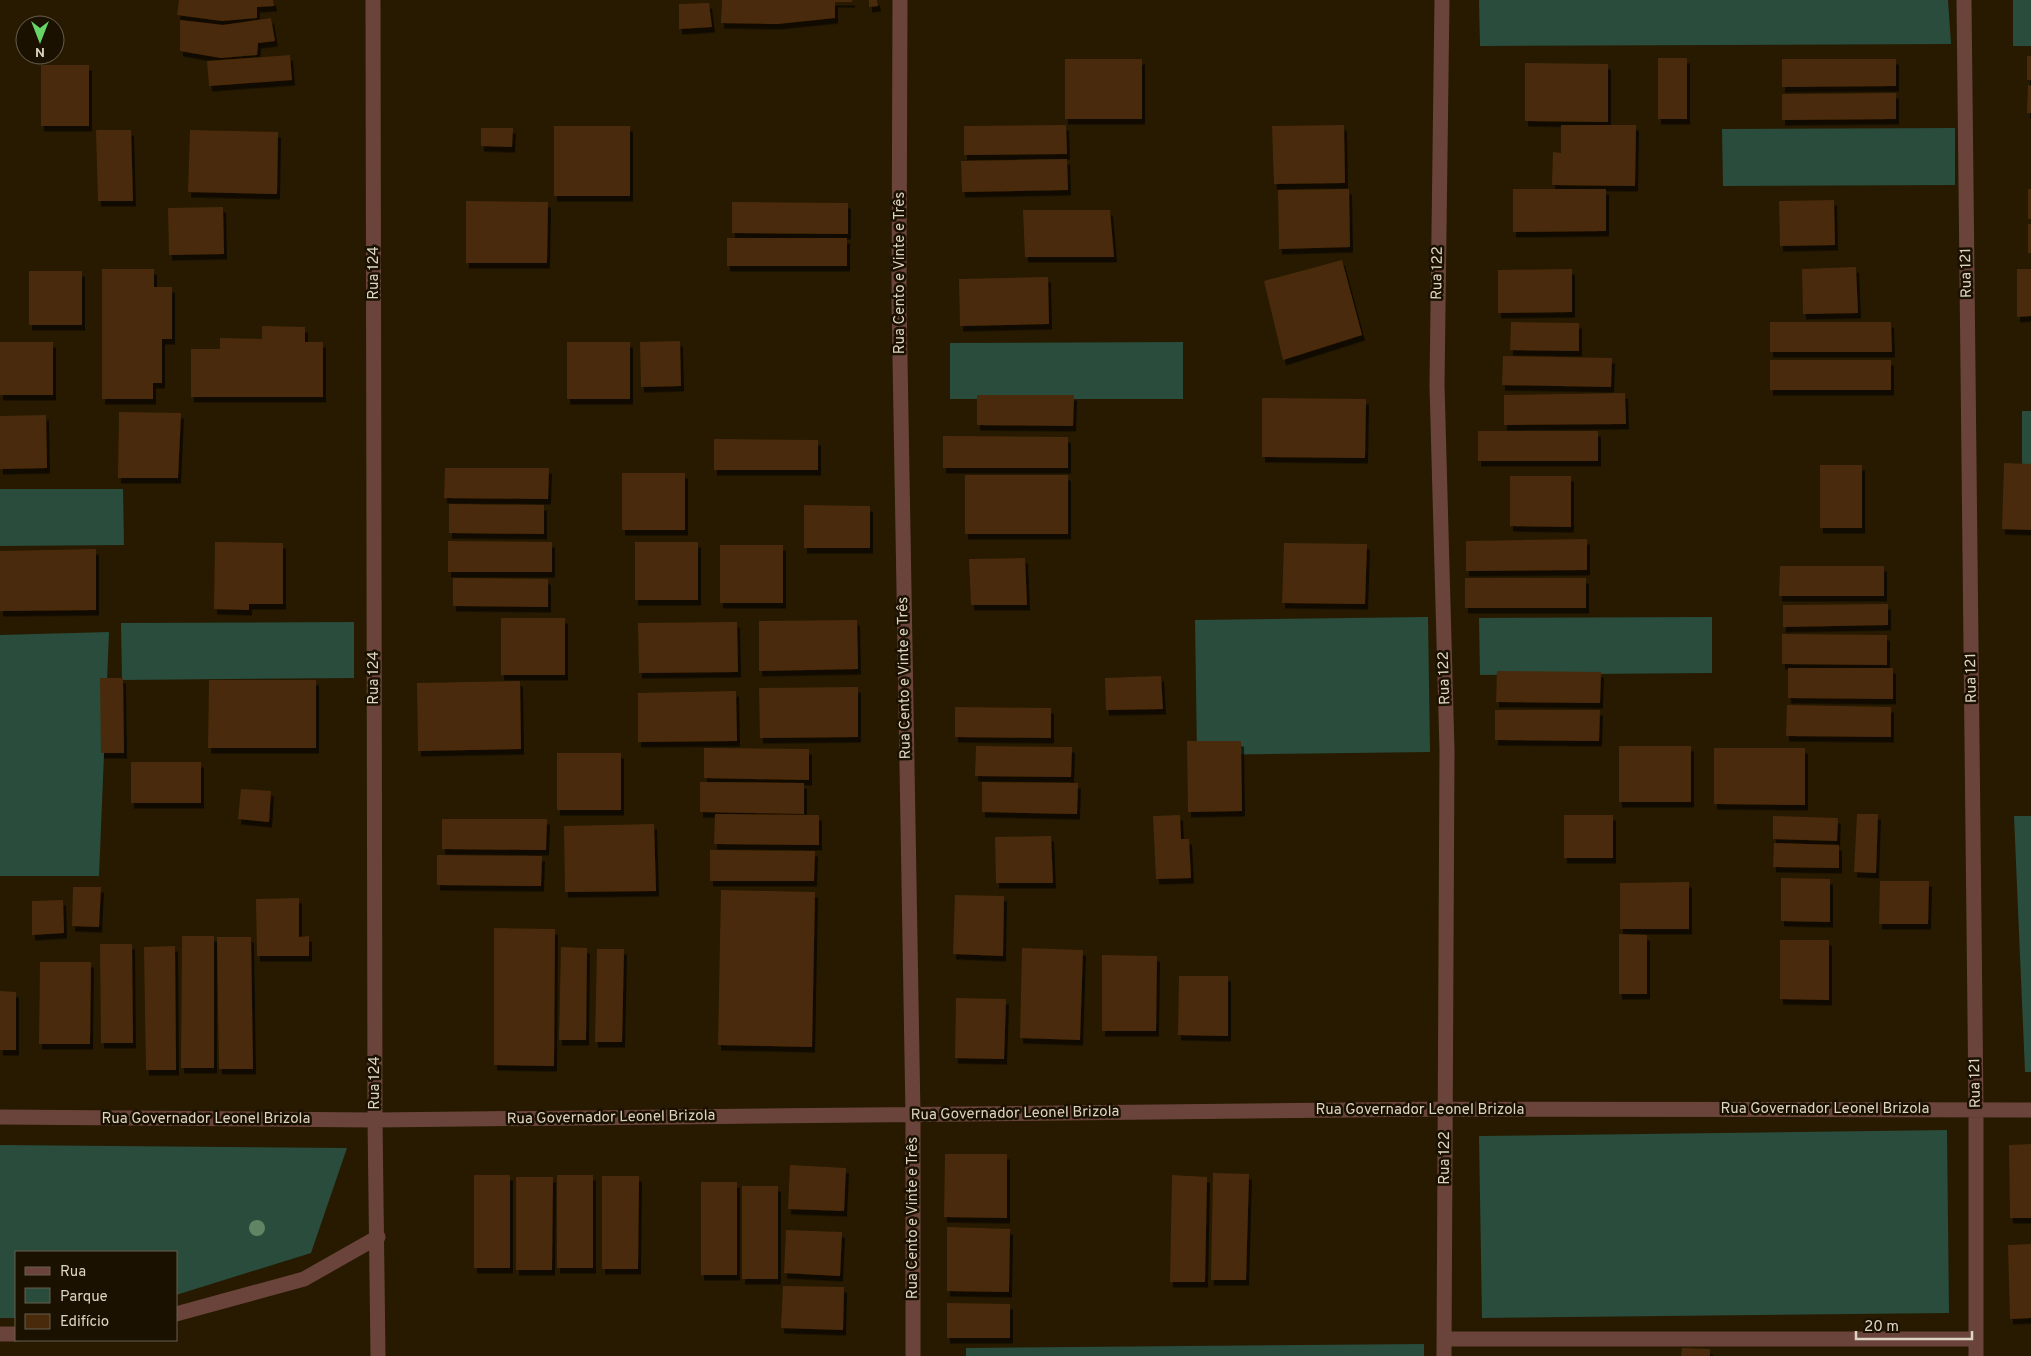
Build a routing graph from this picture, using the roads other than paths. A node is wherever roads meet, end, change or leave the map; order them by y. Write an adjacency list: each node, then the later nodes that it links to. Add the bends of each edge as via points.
1 (373, 0): 10 (street, Rua 124)
2 (900, 0): 8 (street, Rua Cento e Vinte e Três, via 899,299)
3 (1442, 0): 5 (street, Rua 122, via 1437,384 1447,750)
4 (1964, 0): 6 (street, Rua 121)
5 (1445, 1109): 6 (street, Rua Governador Leonel Brizola); 8 (street, Rua Governador Leonel Brizola); 15 (street, Rua 122)
6 (1976, 1110): 7 (street, Rua Governador Leonel Brizola); 16 (street, Rua 121)
7 (2031, 1110)
8 (913, 1115): 10 (street, Rua Governador Leonel Brizola); 18 (street, Rua Cento e Vinte e Três)
9 (0, 1117): 10 (street, Rua Governador Leonel Brizola)
10 (375, 1120): 11 (street, Rua 124)
11 (378, 1237): 12 (street, via 304,1278); 17 (street, Rua 124)
12 (178, 1313)
13 (0, 1334): 14 (street)
14 (15, 1334)
15 (1444, 1339): 16 (street); 19 (street, Rua 122)
16 (1976, 1339): 20 (street, Rua 121)
17 (378, 1356)
18 (913, 1356)
19 (1444, 1356)
20 (1976, 1356)

